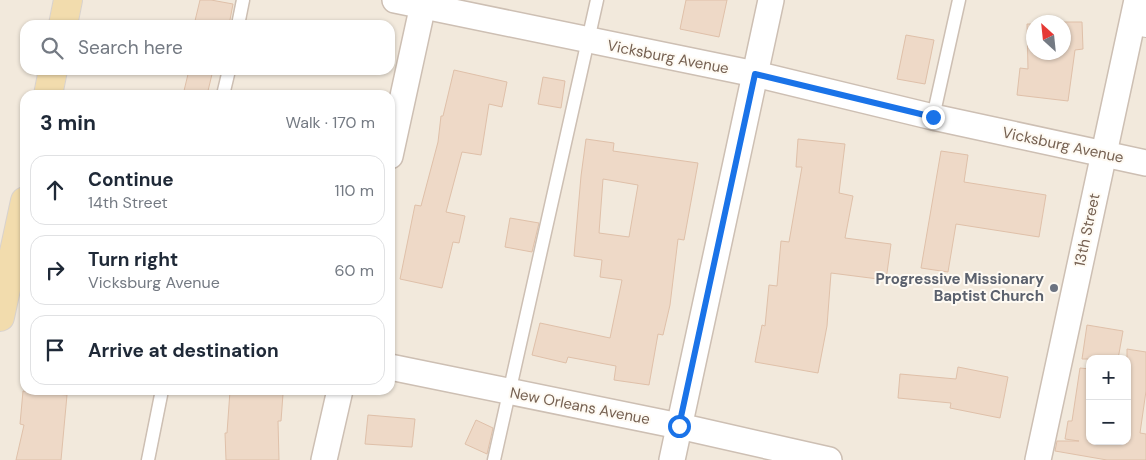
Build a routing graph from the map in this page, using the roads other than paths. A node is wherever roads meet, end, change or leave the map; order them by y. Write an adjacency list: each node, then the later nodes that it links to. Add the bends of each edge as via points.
1 (68, 0): 9 (main road)
2 (243, 0): 10 (lane)
3 (394, 0): 8 (street, Vicksburg Avenue)
4 (597, 0): 12 (lane)
5 (771, 0): 13 (street)
6 (959, 0): 18 (lane)
7 (1138, 0): 11 (street); 20 (street, 13th Street)
8 (423, 3): 12 (street, Vicksburg Avenue); 19 (street)
9 (64, 20)
10 (239, 20)
11 (1146, 23)
12 (588, 41): 13 (street, Vicksburg Avenue); 26 (lane)
13 (755, 74): 18 (street, Vicksburg Avenue); 29 (street)
14 (52, 75): 16 (main road)
15 (228, 75): 17 (lane)
16 (49, 90)
17 (225, 90)
18 (933, 117): 20 (street, Vicksburg Avenue)
19 (395, 133)
20 (1104, 154): 21 (street, Vicksburg Avenue); 35 (street, 13th Street)
21 (1146, 163)
22 (20, 230): 23 (main road)
23 (11, 283): 24 (main road)
24 (0, 317)
25 (395, 368): 26 (street, New Orleans Avenue)
26 (509, 392): 29 (street, New Orleans Avenue); 32 (lane)
27 (161, 395): 30 (lane)
28 (339, 395): 31 (street)
29 (679, 426): 33 (street); 34 (street, New Orleans Avenue)
30 (148, 460)
31 (324, 460)
32 (494, 460)
33 (672, 460)
34 (829, 460)
35 (1038, 460)

